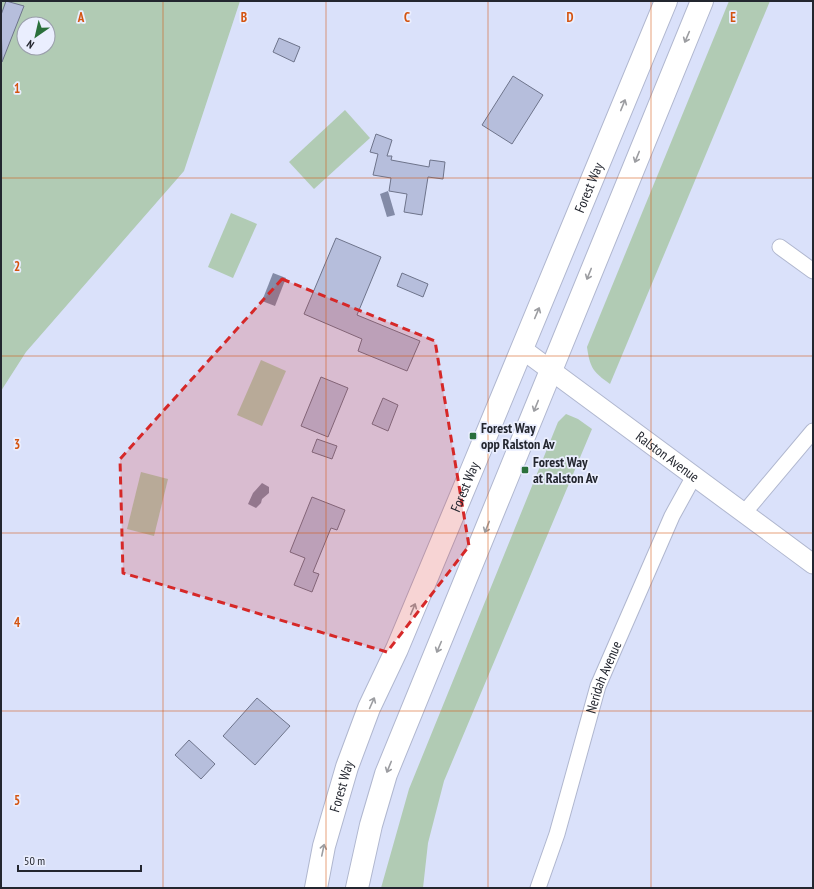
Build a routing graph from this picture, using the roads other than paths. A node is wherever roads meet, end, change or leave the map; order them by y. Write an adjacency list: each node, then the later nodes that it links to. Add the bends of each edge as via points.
1 (666, 1): 5 (main road, Forest Way, one-way to 1)
2 (702, 1): 6 (main road, one-way to 6)
3 (780, 247): 4 (street)
4 (813, 271)
5 (522, 349): 6 (street, Ralston Avenue); 11 (main road, Forest Way, one-way to 5, via 324,846 347,767 369,708 400,642)
6 (550, 370): 8 (street, Ralston Avenue); 12 (main road, one-way to 12, via 386,774)
7 (813, 430): 9 (street)
8 (694, 476): 9 (street, Ralston Avenue); 13 (street, Neridah Avenue, via 672,516 598,686)
9 (744, 512): 10 (street, Ralston Avenue)
10 (813, 564)
11 (316, 888)
12 (357, 888)
13 (538, 888)

